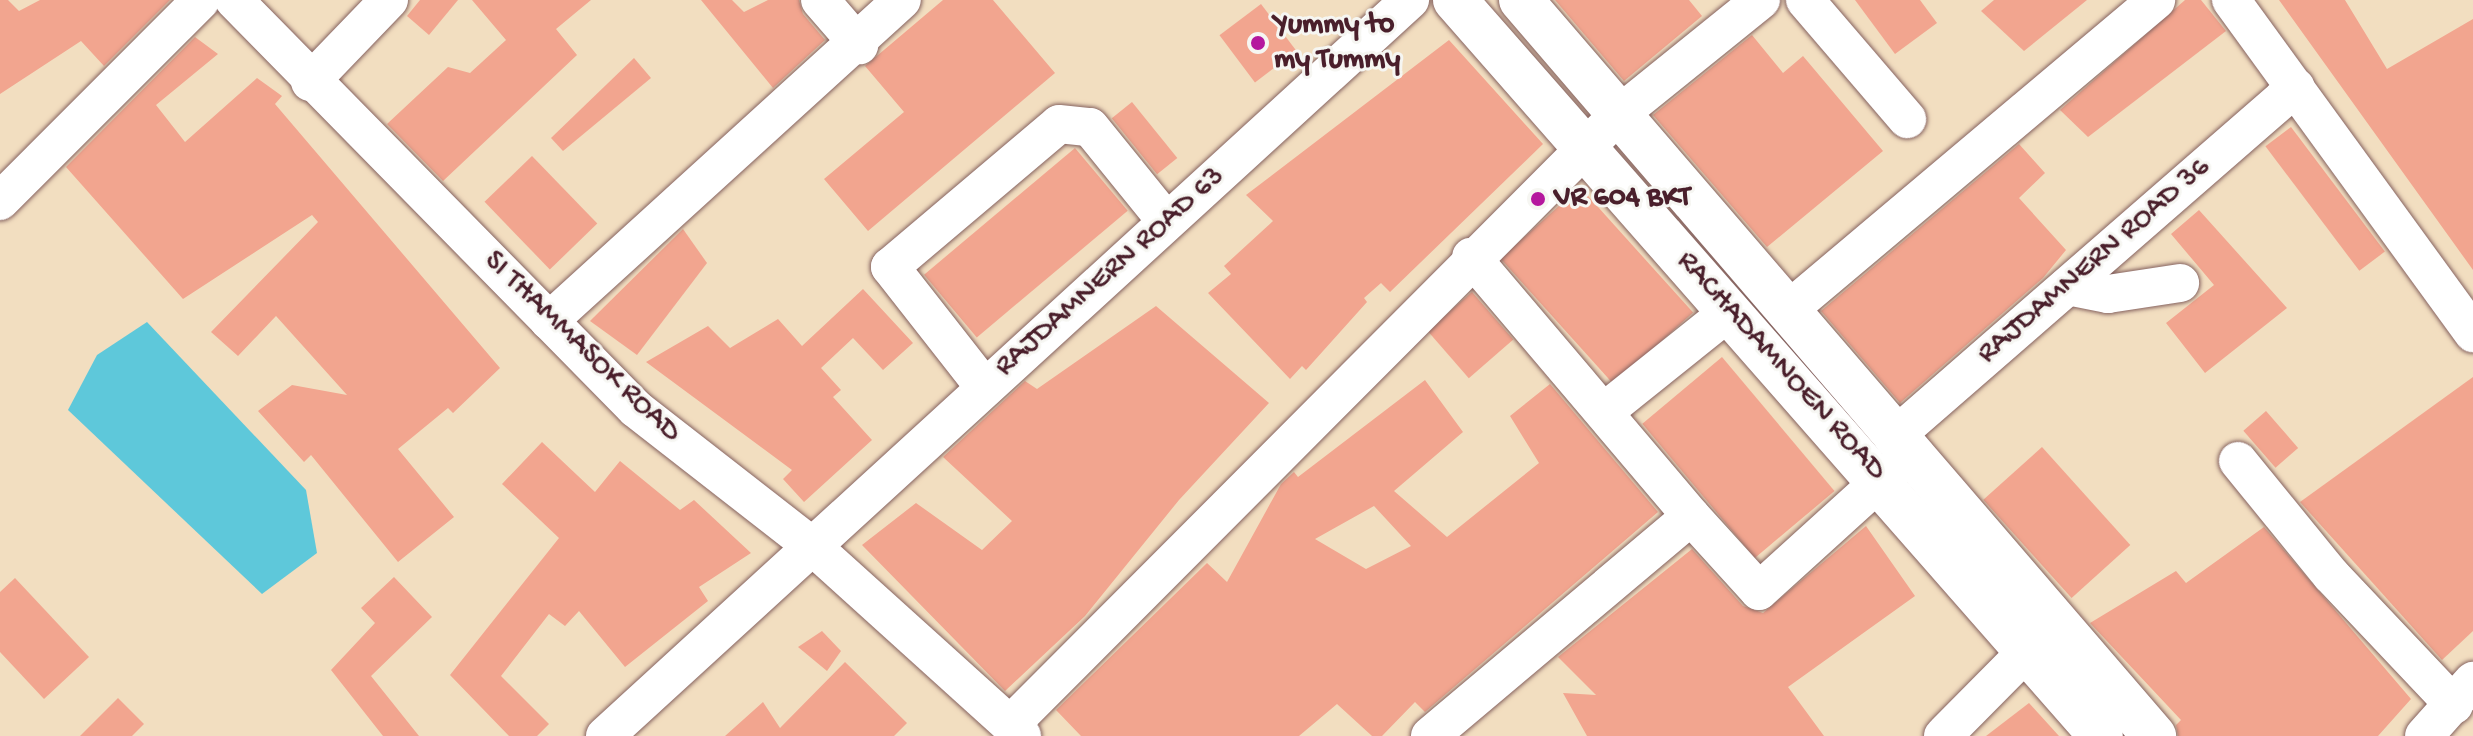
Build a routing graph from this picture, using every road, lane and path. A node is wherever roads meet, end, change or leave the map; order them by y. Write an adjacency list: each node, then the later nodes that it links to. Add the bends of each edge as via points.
1 (201, 0): 19 (street)
2 (234, 0): 14 (street, SI THAMMASOK ROAD)
3 (389, 0): 14 (street)
4 (820, 0): 13 (street)
5 (902, 0): 13 (street)
6 (1410, 0): 20 (street, RAJDAMNERN ROAD 63)
7 (1455, 0): 18 (main road, RACHADAMNOEN ROAD)
8 (1521, 0): 16 (main road, RACHADAMNOEN ROAD)
9 (1761, 0): 16 (street)
10 (1805, 0): 17 (street)
11 (2156, 0): 25 (street)
12 (2231, 0): 15 (street)
13 (859, 45): 26 (street)
14 (310, 82): 26 (street, SI THAMMASOK ROAD)
15 (2296, 87): 23 (street, RAJDAMNERN ROAD 36); 27 (street)
16 (1617, 116): 18 (street); 25 (main road, RACHADAMNOEN ROAD)
17 (1907, 119)
18 (1583, 149): 21 (street); 24 (main road, RACHADAMNOEN ROAD)
19 (0, 201)
20 (1166, 221): 28 (street, RAJDAMNERN ROAD 63); 28 (street, via 1090,127 1059,124 890,267)
21 (1471, 257): 29 (street); 38 (street)
22 (2180, 283): 23 (street, via 2108,294)
23 (2068, 286): 30 (street, RAJDAMNERN ROAD 36)
24 (1731, 310): 29 (street); 30 (main road, RACHADAMNOEN ROAD)
25 (1786, 312): 30 (main road, RACHADAMNOEN ROAD)
26 (549, 321): 33 (street, SI THAMMASOK ROAD, via 636,409)
27 (2473, 333)
28 (985, 388): 33 (street, RAJDAMNERN ROAD 63)
29 (1605, 411): 32 (street)
30 (1895, 457): 32 (street, RAJDAMNERN ROAD 36, via 1759,591); 34 (main road, RACHADAMNOEN ROAD); 35 (main road, RACHADAMNOEN ROAD)
31 (2238, 461): 36 (street, via 2331,575)
32 (1691, 516): 39 (street)
33 (812, 546): 37 (street, RAJDAMNERN ROAD 63); 38 (street, SI THAMMASOK ROAD)
34 (2059, 619): 35 (street); 42 (main road, RACHADAMNOEN ROAD)
35 (2028, 650): 40 (street); 41 (main road, RACHADAMNOEN ROAD)
36 (2463, 693): 43 (street)
37 (627, 728)
38 (1016, 730)
39 (1430, 736)
40 (1943, 736)
41 (2101, 736)
42 (2154, 736)
43 (2424, 736)

